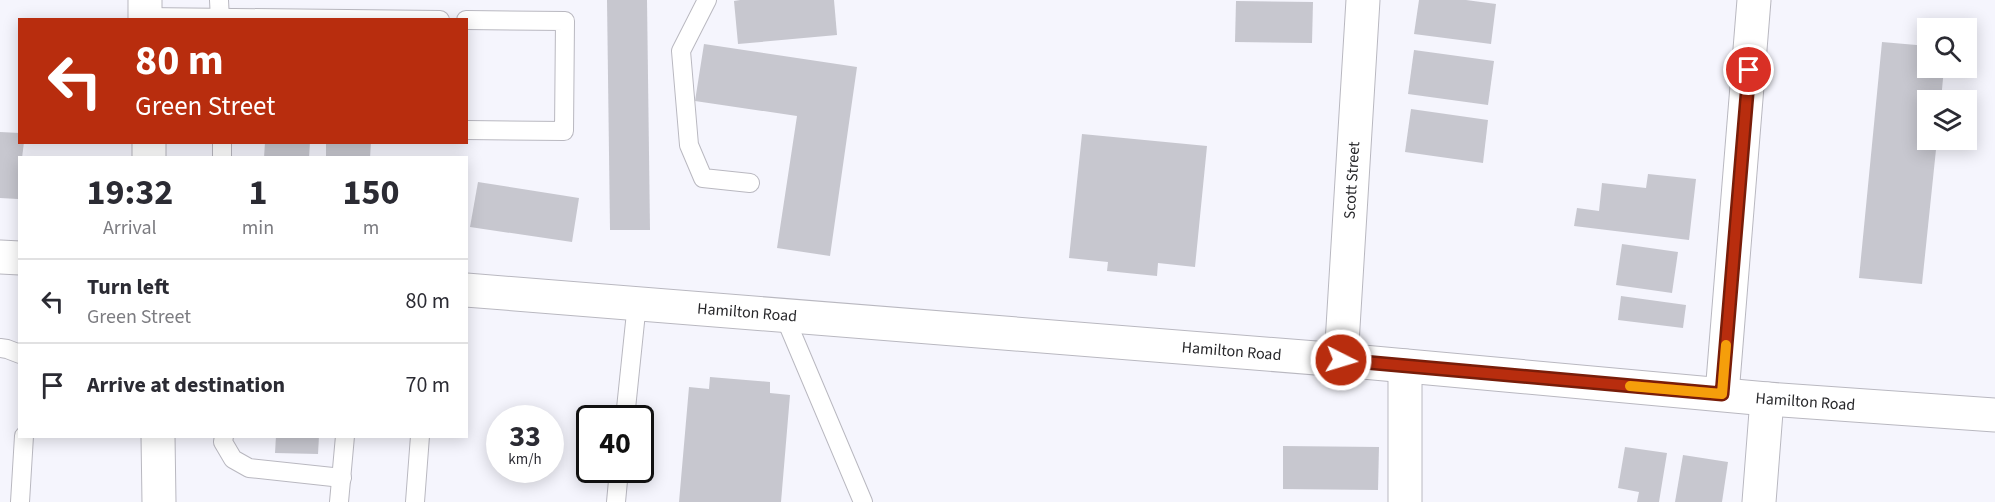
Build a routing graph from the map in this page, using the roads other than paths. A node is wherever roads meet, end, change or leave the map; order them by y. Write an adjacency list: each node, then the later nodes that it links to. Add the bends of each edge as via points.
1 (707, 0): 9 (lane, via 681,51 689,145 704,178)
2 (1363, 0): 17 (street, Scott Street)
3 (1754, 0): 19 (street)
4 (145, 12): 5 (lane)
5 (220, 12): 6 (lane)
6 (385, 18)
7 (468, 20): 8 (lane, via 565,21 564,131)
8 (468, 130)
9 (750, 183)
10 (0, 257): 11 (street)
11 (18, 258)
12 (468, 290): 13 (street, Hamilton Road)
13 (637, 303): 14 (street, Hamilton Road); 21 (lane)
14 (784, 315): 17 (street, Hamilton Road); 35 (lane)
15 (0, 348): 16 (lane)
16 (18, 353)
17 (1341, 360): 18 (street, Hamilton Road)
18 (1406, 366): 19 (street, Hamilton Road); 36 (street)
19 (1722, 394): 20 (street, Hamilton Road)
20 (1767, 399): 22 (street, Hamilton Road); 37 (street)
21 (626, 405)
22 (1995, 415)
23 (24, 438): 30 (lane)
24 (158, 438): 31 (street)
25 (224, 438): 28 (lane, via 233,459 249,468)
26 (345, 438): 28 (lane)
27 (420, 438): 33 (lane)
28 (342, 478): 32 (lane)
29 (618, 483): 34 (lane)
30 (20, 502)
31 (159, 502)
32 (339, 502)
33 (414, 502)
34 (616, 502)
35 (863, 502)
36 (1405, 502)
37 (1759, 502)

